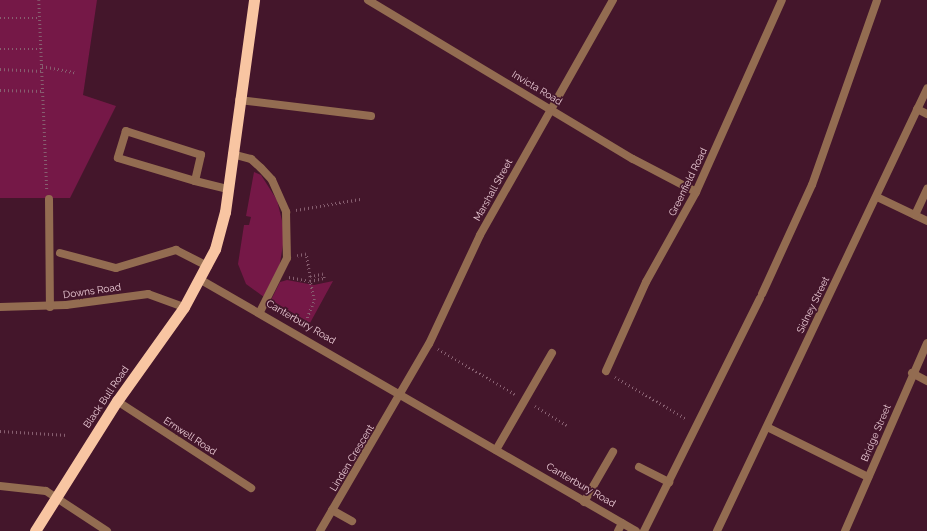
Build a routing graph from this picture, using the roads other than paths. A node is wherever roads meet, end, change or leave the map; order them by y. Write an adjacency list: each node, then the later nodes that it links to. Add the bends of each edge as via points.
1 (254, 0): 7 (highway)
2 (368, 0): 8 (street, Invicta Road)
3 (613, 0): 8 (street, Marshall Street)
4 (782, 0): 16 (street, Greenfield Road)
5 (877, 0): 40 (street, via 812,185 761,296)
6 (927, 88): 9 (street, Sidney Street)
7 (239, 100): 11 (street); 12 (highway)
8 (551, 107): 16 (street, Invicta Road, via 632,159); 33 (street, Marshall Street, via 470,252 429,344)
9 (917, 109): 10 (street); 17 (street, Sidney Street)
10 (927, 114)
11 (371, 116)
12 (232, 154): 14 (highway); 27 (street, via 251,159 261,168 279,194 286,212 287,257)
13 (195, 181): 13 (street, via 118,158 126,131 201,155); 14 (street)
14 (228, 189): 22 (highway, via 221,231)
15 (927, 189): 19 (street)
16 (696, 192): 30 (street, Greenfield Road, via 646,282)
17 (877, 197): 19 (street); 35 (street, Sidney Street)
18 (49, 199): 25 (street)
19 (915, 215): 20 (street)
20 (927, 221)
21 (60, 253): 22 (street, via 116,268 176,250)
22 (208, 266): 23 (highway)
23 (201, 280): 26 (highway, Black Bull Road); 27 (street, Canterbury Road)
24 (0, 307): 25 (street, Downs Road)
25 (50, 307): 26 (street, Downs Road, via 148,294)
26 (184, 307): 34 (highway, Black Bull Road)
27 (260, 312): 33 (street, Canterbury Road)
28 (927, 343): 31 (street, Bridge Street)
29 (552, 354): 36 (street)
30 (606, 371)
31 (912, 373): 32 (street); 39 (street, Bridge Street)
32 (927, 381)
33 (401, 394): 36 (street, Canterbury Road); 45 (street, Linden Crescent)
34 (117, 402): 42 (street, Ernwell Road); 43 (highway, Black Bull Road)
35 (767, 427): 39 (street); 54 (street, Sidney Street)
36 (496, 450): 44 (street, Canterbury Road)
37 (613, 452): 44 (street)
38 (639, 467): 40 (street)
39 (868, 477): 55 (street, Bridge Street)
40 (669, 482): 53 (street)
41 (0, 486): 43 (street, via 40,489)
42 (251, 488)
43 (56, 496): 48 (highway, Black Bull Road); 49 (street)
44 (584, 502): 47 (street, Canterbury Road)
45 (332, 510): 46 (street); 50 (street, Linden Crescent)
46 (352, 521)
47 (622, 523): 51 (street); 52 (street, Canterbury Road)
48 (35, 531)
49 (108, 531)
50 (320, 531)
51 (618, 531)
52 (636, 531)
53 (644, 531)
54 (717, 531)
55 (844, 531)

